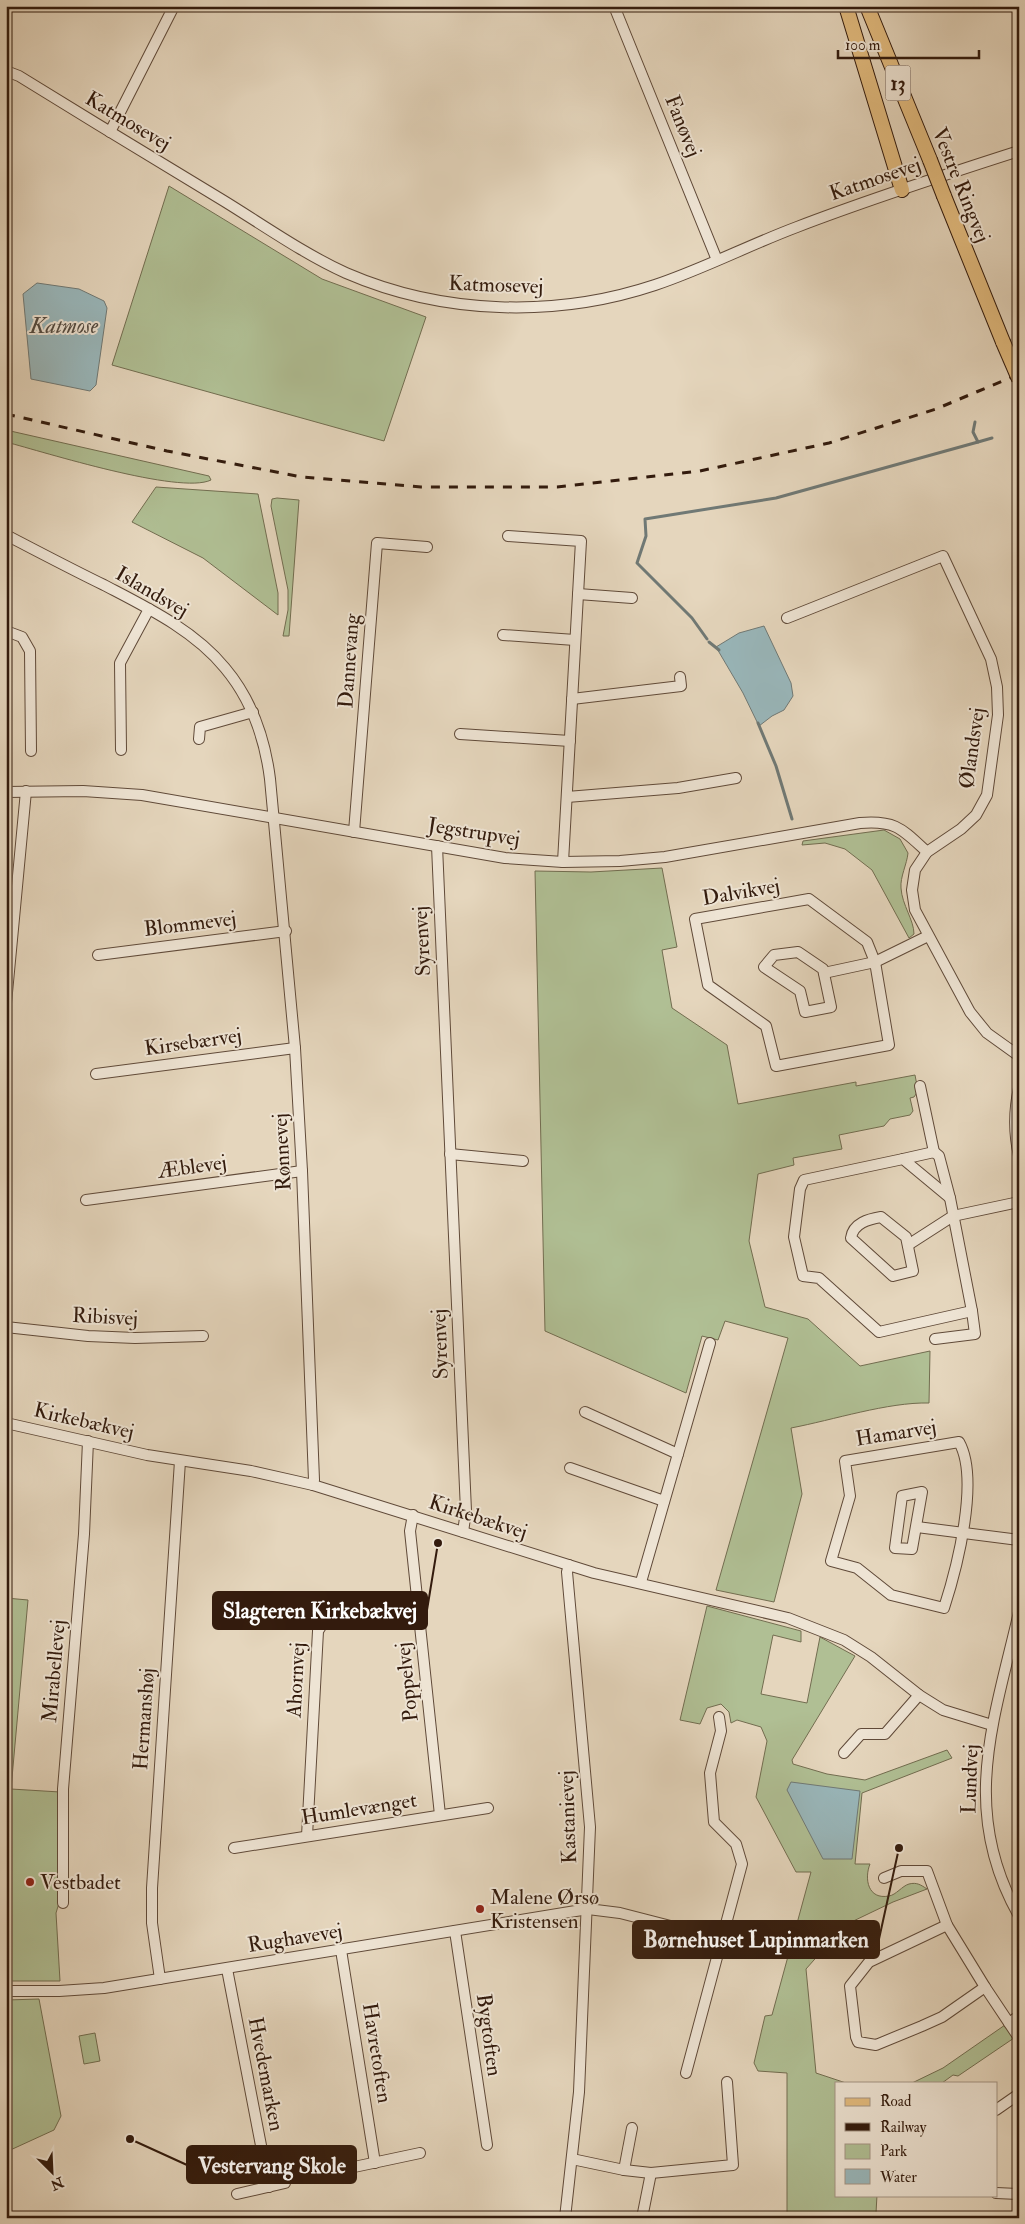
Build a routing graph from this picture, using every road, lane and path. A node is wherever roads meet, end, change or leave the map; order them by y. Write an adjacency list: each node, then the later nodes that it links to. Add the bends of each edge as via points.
1 (174, 6): 6 (street)
2 (614, 6): 9 (street, Fanøvej)
3 (846, 6): 8 (main road)
4 (867, 6): 10 (main road, Vestre Ringvej / 13, bridge)
5 (6, 71): 6 (street, Katmosevej)
6 (110, 132): 9 (street, Katmosevej, via 345,272 439,302 498,307 568,306 657,284)
7 (1019, 151): 8 (street, Katmosevej)
8 (902, 190): 9 (street, Katmosevej, via 824,216)
9 (717, 260)
10 (1019, 379)
11 (6, 535): 16 (street, Islandsvej)
12 (508, 536): 14 (street, via 581,541)
13 (427, 547): 34 (street, Dannevang, via 377,543)
14 (578, 594): 15 (street); 20 (street)
15 (632, 598)
16 (149, 609): 23 (street, Islandsvej, via 202,646 225,667); 28 (street, via 120,663)
17 (787, 618): 36 (street, Ølandsvej, via 943,556 991,659 998,715 987,795 976,815)
18 (6, 631): 27 (street, via 22,637 30,651)
19 (503, 635): 20 (street)
20 (575, 640): 22 (street)
21 (680, 678): 22 (street, via 681,686)
22 (572, 699): 26 (street)
23 (253, 712): 25 (street, via 200,727); 33 (street, Islandsvej, via 267,758)
24 (460, 734): 26 (street)
25 (199, 739)
26 (570, 741): 32 (street)
27 (31, 750)
28 (121, 750)
29 (736, 778): 32 (street, via 670,789)
30 (26, 791): 31 (street, Jegstrupvej); 33 (street, Jegstrupvej, via 142,795); 43 (street)
31 (6, 792)
32 (567, 797): 37 (street)
33 (275, 818): 34 (street, Jegstrupvej); 38 (street, Rønnevej)
34 (354, 832): 35 (street, Jegstrupvej)
35 (436, 846): 37 (street, Jegstrupvej, via 505,858); 51 (street, Syrenvej)
36 (927, 852): 37 (street, Jegstrupvej, via 897,826 880,821 665,857); 39 (street, Ølandsvej, via 915,870 912,890 915,910)
37 (563, 862)
38 (286, 931): 40 (street, Blommevej); 44 (street, Rønnevej)
39 (928, 936): 41 (street); 45 (street, Ølandsvej, via 970,1012 987,1033)
40 (98, 955)
41 (875, 962): 41 (street, Dalvikvej, via 889,1045 776,1066 766,1026 708,985 695,919 810,899 867,942); 42 (street)
42 (824, 973): 42 (street, via 798,952 774,955 764,967 800,991 805,1012 831,1007)
43 (6, 1002)
44 (295, 1048): 46 (street, Kirsebærvej); 55 (street, Rønnevej)
45 (1019, 1056)
46 (96, 1074)
47 (920, 1086): 50 (street)
48 (1019, 1088): 49 (street, via 1015,1114)
49 (1017, 1140): 52 (street)
50 (934, 1152): 53 (street); 56 (street, via 939,1156)
51 (450, 1154): 54 (street); 76 (street, Syrenvej, via 466,1511)
52 (1019, 1156)
53 (902, 1159): 56 (street); 61 (street, via 804,1180 794,1237 803,1276 818,1278 879,1332)
54 (523, 1161)
55 (302, 1171): 57 (street, Æblevej); 72 (street, Rønnevej)
56 (950, 1198): 59 (street)
57 (86, 1200)
58 (1019, 1202): 59 (street)
59 (954, 1216): 60 (street); 61 (street)
60 (908, 1245): 60 (street, via 906,1237 881,1217 864,1220 852,1232 851,1238 893,1276 913,1271)
61 (972, 1311): 64 (street, via 975,1334)
62 (6, 1327): 63 (street, Ribisvej, via 88,1336)
63 (202, 1336)
64 (935, 1339)
65 (710, 1343): 69 (street)
66 (585, 1412): 69 (street)
67 (6, 1423): 68 (street, Kirkebækvej)
68 (88, 1441): 70 (street, Kirkebækvej); 93 (street, Mirabellevej, via 84,1534 63,1788)
69 (678, 1454): 73 (street)
70 (180, 1461): 72 (street, Kirkebækvej, via 251,1471); 101 (street, Hermanshøj, via 152,1888 152,1923)
71 (570, 1468): 73 (street)
72 (313, 1485): 74 (street, Kirkebækvej)
73 (664, 1501): 80 (street)
74 (413, 1516): 76 (street, Kirkebækvej); 82 (street, Poppelvej, via 410,1531)
75 (917, 1527): 75 (street, via 920,1510 922,1492 902,1496 895,1548 912,1549); 77 (street)
76 (463, 1532): 79 (street, Kirkebækvej)
77 (962, 1532): 77 (street, Hamarvej, via 968,1474 965,1454 959,1442 844,1460 850,1496 831,1561 857,1568 891,1595 944,1608); 78 (street)
78 (1019, 1540)
79 (569, 1565): 80 (street, Kirkebækvej); 94 (street, Kastanievej, via 566,1572 590,1827)
80 (641, 1582): 84 (street, Kirkebækvej, via 813,1626 871,1657)
81 (1019, 1612): 83 (street, Lundvej)
82 (418, 1613): 89 (street, Poppelvej); 90 (street, Ahornvej, via 323,1622 318,1631)
83 (1015, 1642): 86 (street, Lundvej)
84 (919, 1695): 86 (street, Kirkebækvej, via 943,1710); 87 (street, via 885,1734 861,1734)
85 (719, 1717): 98 (street, via 721,1731 710,1773 714,1822 736,1844 742,1864)
86 (992, 1725): 95 (street, Lundvej, via 985,1766 988,1828 993,1855)
87 (844, 1753)
88 (488, 1808): 89 (street, Humlevænget)
89 (440, 1815): 90 (street, Humlevænget)
90 (307, 1836): 91 (street, Humlevænget)
91 (234, 1848)
92 (884, 1878): 96 (street, via 901,1872 927,1871)
93 (63, 1903)
94 (588, 1909): 97 (street, Rughavevej); 98 (street, Rughavevej, via 620,1913); 114 (street, Kastanievej, via 579,2092)
95 (1019, 1916)
96 (947, 1925): 102 (street); 102 (street, via 869,1962 850,1986 858,2042 876,2045 922,2026)
97 (455, 1931): 99 (street, Rughavevej); 112 (street, Bygtoften)
98 (722, 1939): 107 (street)
99 (341, 1950): 100 (street, Rughavevej); 115 (street, Havretoften)
100 (226, 1969): 101 (street, Rughavevej); 120 (street, Hvedemarken)
101 (160, 1979): 103 (street, Rughavevej, via 104,1988)
102 (985, 1987): 105 (street)
103 (6, 1991)
104 (1019, 2016): 105 (street)
105 (1009, 2023): 106 (street)
106 (1019, 2038)
107 (686, 2073)
108 (727, 2082): 118 (street, via 733,2165)
109 (1019, 2094): 110 (street)
110 (998, 2109)
111 (632, 2128): 117 (street)
112 (487, 2144)
113 (420, 2153): 115 (street)
114 (572, 2159): 117 (street); 124 (street, Kastanievej)
115 (376, 2163): 116 (street)
116 (340, 2170)
117 (624, 2170): 118 (street)
118 (651, 2173): 125 (street)
119 (285, 2183): 120 (street)
120 (269, 2187): 122 (street)
121 (998, 2193): 123 (street)
122 (237, 2194)
123 (1019, 2194)
124 (565, 2218)
125 (642, 2218)

